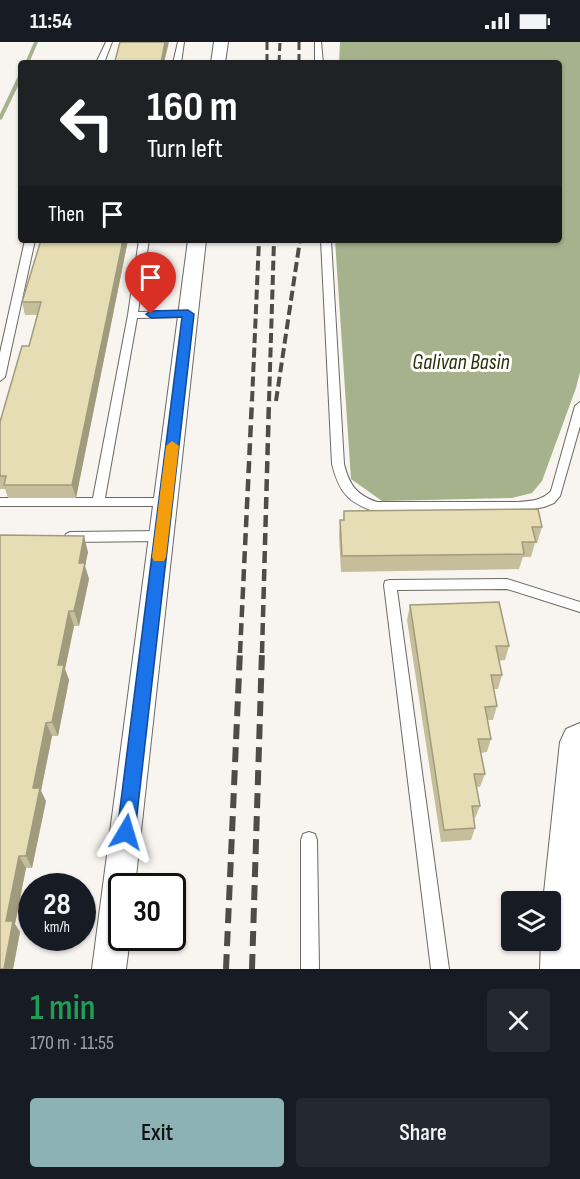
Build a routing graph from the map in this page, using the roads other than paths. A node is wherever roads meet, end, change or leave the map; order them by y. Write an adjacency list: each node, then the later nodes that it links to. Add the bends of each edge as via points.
1 (109, 42): 5 (lane)
2 (181, 42): 6 (lane)
3 (221, 42): 7 (street)
4 (318, 42): 8 (lane)
5 (101, 60)
6 (178, 60)
7 (218, 60)
8 (319, 60)
9 (29, 243): 15 (lane)
10 (144, 243): 14 (lane)
11 (197, 243): 13 (street)
12 (326, 243): 16 (lane, via 338,464 343,487 360,502 376,507 517,507 550,500)
13 (188, 314): 14 (lane); 19 (street)
14 (133, 315): 17 (lane)
15 (0, 377)
16 (580, 406)
17 (98, 501): 18 (lane); 19 (lane)
18 (0, 502)
19 (165, 502): 20 (street)
20 (161, 536): 21 (lane); 25 (street)
21 (58, 537)
22 (580, 607): 27 (lane, via 507,584 390,585)
23 (580, 742): 28 (main road, via 565,905)
24 (309, 840): 26 (lane)
25 (109, 969)
26 (310, 969)
27 (440, 969)
28 (564, 969)

